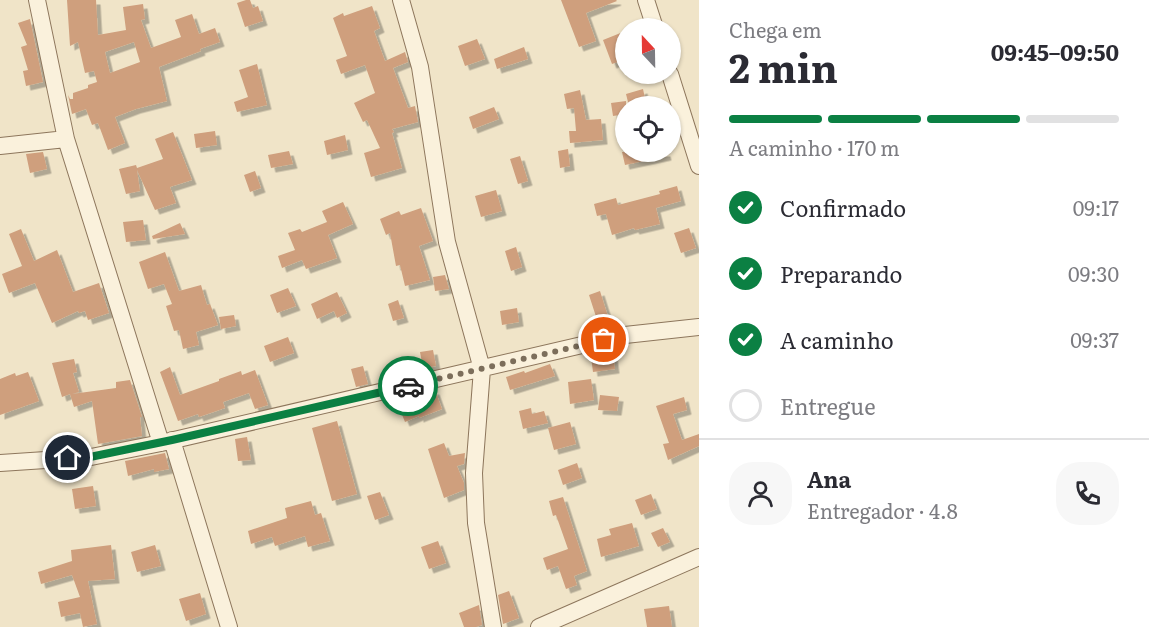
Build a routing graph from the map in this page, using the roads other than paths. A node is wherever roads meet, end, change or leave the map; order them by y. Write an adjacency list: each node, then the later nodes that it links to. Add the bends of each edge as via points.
1 (37, 0): 6 (street)
2 (401, 0): 10 (street, via 420,67 447,242)
3 (646, 0): 4 (street)
4 (652, 18)
5 (673, 84): 8 (street)
6 (66, 139): 7 (street); 11 (street)
7 (0, 146)
8 (699, 166)
9 (699, 327): 10 (street, via 625,335)
10 (482, 369): 11 (street); 16 (street, via 474,473 476,523)
11 (166, 441): 12 (street, via 90,457); 15 (street)
12 (0, 463)
13 (699, 557): 14 (street)
14 (568, 622): 17 (street)
15 (229, 627)
16 (493, 627)
17 (539, 627)

